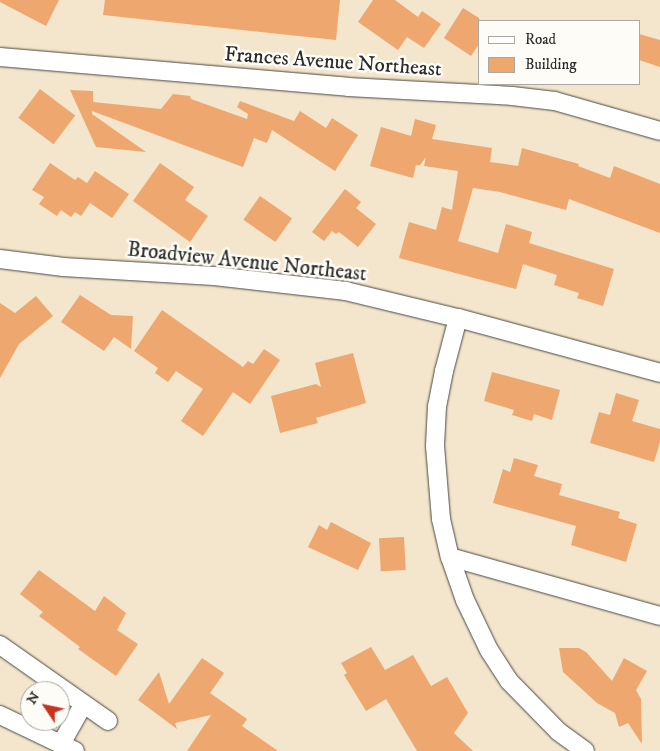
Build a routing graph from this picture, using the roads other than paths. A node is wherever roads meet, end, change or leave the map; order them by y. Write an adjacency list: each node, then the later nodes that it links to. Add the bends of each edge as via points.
1 (0, 57): 2 (street, Frances Avenue Northeast, via 348,87 512,96 555,102)
2 (660, 131)
3 (0, 259): 4 (street, Broadview Avenue Northeast, via 63,267 214,276 346,291)
4 (458, 318): 5 (street, Broadview Avenue Northeast); 6 (street, via 442,380 435,446 440,510)
5 (660, 373)
6 (450, 557): 7 (street); 13 (street, via 481,634 509,681 558,732)
7 (660, 616)
8 (0, 645): 9 (street)
9 (83, 705): 11 (street); 12 (street)
10 (0, 715): 12 (street)
11 (108, 721)
12 (68, 748)
13 (585, 751)

